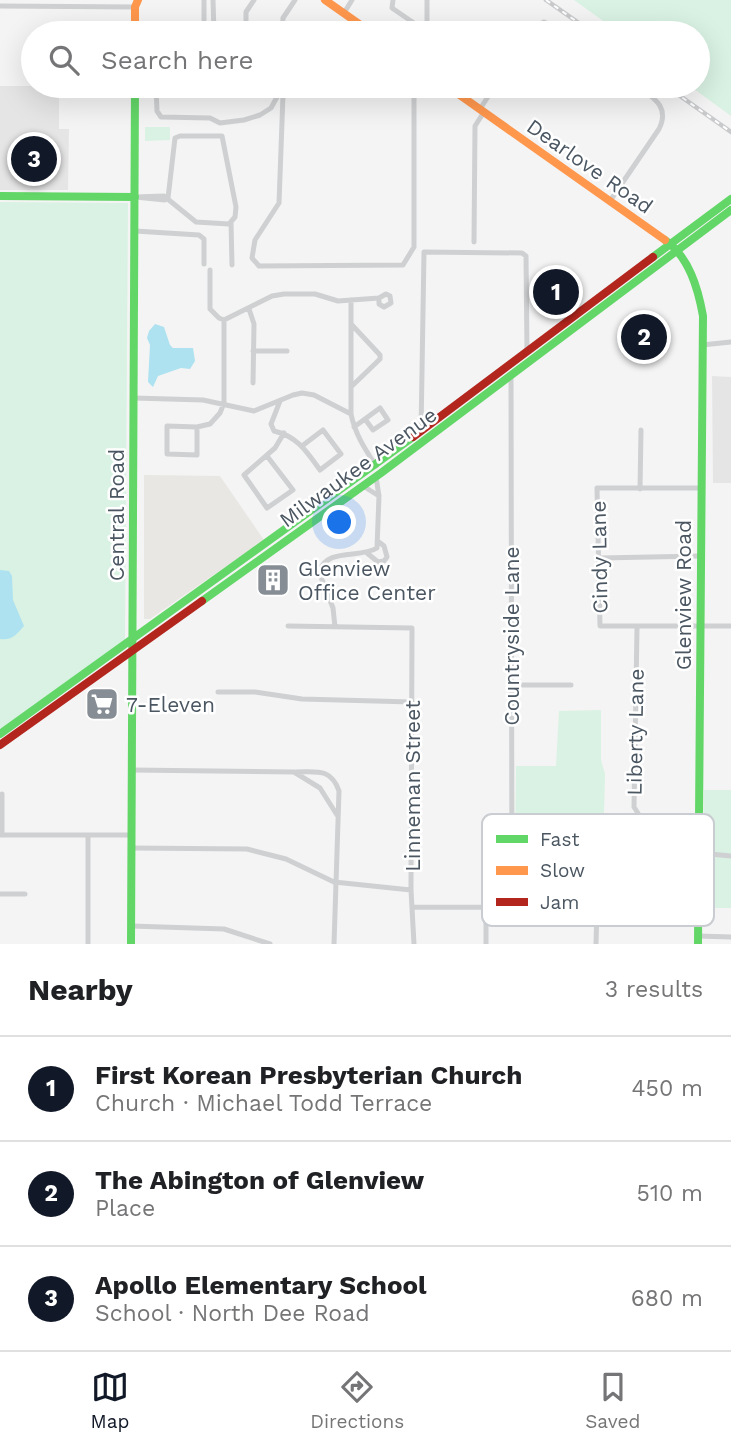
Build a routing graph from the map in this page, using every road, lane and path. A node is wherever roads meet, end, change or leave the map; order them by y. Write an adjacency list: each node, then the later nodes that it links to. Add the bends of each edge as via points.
1 (204, 0): 13 (street)
2 (213, 0): 14 (street)
3 (254, 0): 15 (street)
4 (295, 0): 16 (street)
5 (325, 0): 11 (main road)
6 (352, 0): 11 (street)
7 (393, 0): 18 (street, via 393,8)
8 (427, 0): 19 (street)
9 (135, 2): 10 (street); 12 (main road)
10 (0, 6)
11 (344, 13): 17 (main road)
12 (135, 21)
13 (204, 21)
14 (214, 21)
15 (246, 21)
16 (283, 21)
17 (355, 21)
18 (411, 21)
19 (426, 21)
20 (135, 98): 30 (main road, Central Road)
21 (156, 98): 22 (street, via 162,117 210,118 220,123 260,115)
22 (276, 98)
23 (283, 98): 24 (street, via 279,203 255,240 251,258 259,266 403,265 414,247)
24 (414, 98)
25 (464, 98): 28 (main road, Dearlove Road)
26 (489, 98): 28 (street)
27 (654, 98): 33 (street, via 663,110 659,129)
28 (482, 111): 33 (main road, Dearlove Road); 37 (street, via 475,126)
29 (0, 197): 30 (main road)
30 (135, 197): 31 (street); 36 (main road, Central Road)
31 (168, 198): 35 (street, via 196,222); 35 (street, via 175,138 222,136 236,207)
32 (731, 199): 38 (main road, Milwaukee Avenue)
33 (610, 201): 38 (main road, Dearlove Road)
34 (731, 210): 39 (main road, Milwaukee Avenue)
35 (230, 223): 41 (street)
36 (135, 232): 40 (street, via 200,234); 57 (main road, Central Road)
37 (474, 242)
38 (671, 244): 39 (main road, Dearlove Road); 52 (main road, Milwaukee Avenue)
39 (678, 252): 49 (main road, Glenview Road, via 700,293); 54 (main road, Milwaukee Avenue)
40 (204, 264)
41 (232, 265)
42 (210, 271): 46 (street, via 210,309)
43 (379, 298): 44 (street)
44 (351, 300): 45 (street, via 284,294); 47 (street)
45 (249, 309): 46 (street); 50 (street, via 254,324)
46 (224, 320): 59 (street)
47 (352, 325): 56 (street); 56 (street, via 380,355)
48 (731, 342): 49 (street)
49 (702, 345): 73 (main road, Glenview Road)
50 (253, 351): 51 (street); 55 (street)
51 (287, 351)
52 (527, 352): 53 (main road, Milwaukee Avenue); 65 (street, via 526,256 424,252)
53 (510, 364): 54 (street, Countryside Lane); 65 (main road, Milwaukee Avenue)
54 (511, 376): 67 (main road, Milwaukee Avenue); 89 (street, Countryside Lane)
55 (253, 383)
56 (352, 387): 60 (street)
57 (134, 398): 59 (street); 87 (main road, Central Road)
58 (281, 400): 59 (street, via 254,411); 60 (street, via 293,394 314,396); 66 (street, via 271,424 274,431)
59 (224, 403): 62 (street, via 210,425)
60 (351, 414): 63 (street)
61 (365, 419): 63 (street)
62 (198, 427): 62 (street, via 167,426 167,454 197,455)
63 (354, 427): 70 (street)
64 (641, 430): 74 (street)
65 (421, 431): 67 (street); 70 (main road, Milwaukee Avenue)
66 (284, 433): 68 (street); 69 (street)
67 (427, 439): 71 (main road, Milwaukee Avenue)
68 (302, 446): 68 (street, via 320,470 341,454 323,430)
69 (267, 456): 69 (street, via 293,490 267,508 244,475)
70 (375, 465): 71 (street); 80 (main road, Milwaukee Avenue)
71 (379, 475): 72 (main road, Milwaukee Avenue); 75 (street)
72 (363, 486): 75 (street); 81 (main road, Milwaukee Avenue)
73 (701, 488): 74 (street); 78 (main road, Glenview Road)
74 (640, 489): 79 (street, Cindy Lane, via 597,488)
75 (379, 496): 76 (street)
76 (379, 542): 77 (street); 77 (street, via 387,551 384,561)
77 (367, 553): 85 (street, via 344,554 321,566 320,578 333,608)
78 (701, 556): 79 (street); 83 (main road, Glenview Road)
79 (600, 558): 86 (street, Cindy Lane, via 600,626)
80 (235, 566): 81 (main road, via 234,576); 87 (main road, Milwaukee Avenue)
81 (205, 600): 88 (main road, Milwaukee Avenue)
82 (288, 626): 85 (street)
83 (700, 626): 84 (street); 86 (street); 100 (main road, Glenview Road)
84 (731, 626)
85 (335, 627): 92 (street, Linneman Street, via 412,628)
86 (636, 628): 99 (street, Liberty Lane, via 634,807)
87 (133, 639): 88 (main road, Central Road); 93 (main road, Milwaukee Avenue)
88 (133, 652): 94 (main road, Milwaukee Avenue); 95 (main road, Central Road)
89 (511, 685): 90 (street); 98 (street, Countryside Lane)
90 (571, 685)
91 (218, 692): 92 (street)
92 (412, 702): 107 (street, Linneman Street)
93 (0, 734)
94 (0, 745)
95 (132, 770): 96 (street); 104 (main road, Central Road)
96 (294, 772): 101 (street, via 320,788); 101 (street, via 323,772 335,779)
97 (2, 794): 102 (street)
98 (512, 814)
99 (638, 814)
100 (699, 814)
101 (337, 815): 106 (street)
102 (1, 835): 103 (street)
103 (88, 835): 104 (street); 117 (street)
104 (132, 835): 105 (main road, Central Road)
105 (131, 848): 106 (street, via 247,849 286,859); 112 (main road, Central Road)
106 (334, 882): 107 (street); 120 (street)
107 (411, 890): 110 (street, Linneman Street)
108 (0, 894): 109 (street)
109 (25, 894)
110 (412, 907): 111 (street); 121 (street, Linneman Street)
111 (482, 907)
112 (131, 926): 118 (main road, Central Road); 119 (street, via 224,929)
113 (486, 926): 122 (street)
114 (596, 926): 123 (street)
115 (731, 937): 116 (street)
116 (698, 940)
117 (88, 944)
118 (131, 944)
119 (270, 944)
120 (334, 944)
121 (414, 944)
122 (486, 944)
123 (596, 944)

